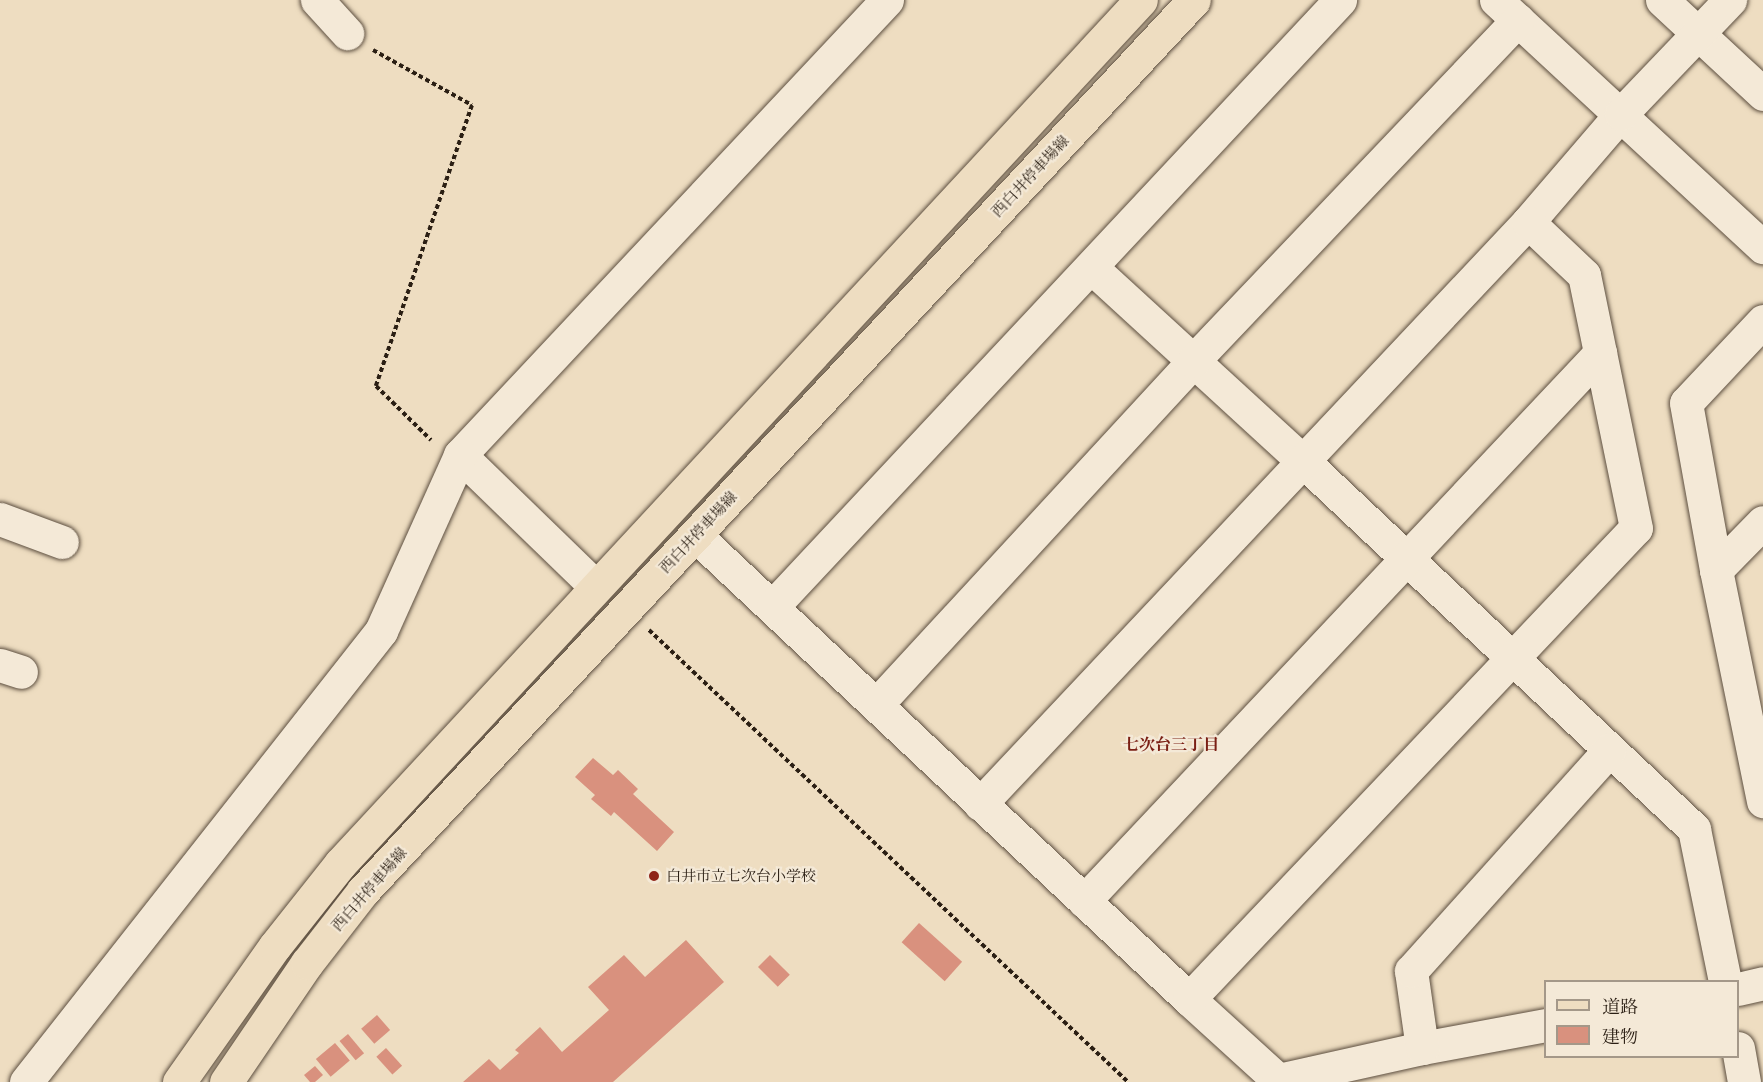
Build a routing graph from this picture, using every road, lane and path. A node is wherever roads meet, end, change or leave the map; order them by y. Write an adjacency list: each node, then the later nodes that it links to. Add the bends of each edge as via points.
1 (317, 0): 9 (street)
2 (887, 0): 19 (street)
3 (1141, 0): 27 (main road)
4 (1194, 0): 23 (main road, 西白井停車場線)
5 (1340, 0): 15 (street)
6 (1662, 0): 10 (street)
7 (1731, 0): 10 (street)
8 (1507, 10): 12 (street); 18 (street)
9 (347, 33): 19 (path, via 472,105 376,386 441,448)
10 (1698, 34): 11 (street); 12 (street)
11 (1763, 94)
12 (1621, 114): 13 (street); 14 (street)
13 (1528, 222): 17 (street, via 1584,275); 20 (street)
14 (1763, 247)
15 (1091, 267): 18 (street); 28 (street)
16 (1763, 321): 26 (street, via 1686,403)
17 (1600, 353): 25 (street); 30 (street, via 1636,528)
18 (1193, 361): 20 (street); 31 (street)
19 (460, 455): 27 (street); 43 (street, via 381,631)
20 (1303, 461): 25 (street); 34 (street)
21 (0, 519): 24 (street)
22 (1763, 522): 26 (street)
23 (695, 535): 28 (street); 45 (main road, 西白井停車場線, via 363,891 307,963)
24 (62, 542)
25 (1406, 558): 30 (street); 35 (street)
26 (1716, 570): 33 (street)
27 (595, 586): 44 (main road, via 340,864 275,946)
28 (772, 606): 31 (street)
29 (645, 626): 46 (path)
30 (1512, 658): 32 (street); 39 (street)
31 (877, 704): 34 (street)
32 (1609, 750): 36 (street, via 1694,830); 41 (street, via 1411,971)
33 (1763, 801)
34 (980, 804): 35 (street)
35 (1084, 901): 39 (street)
36 (1725, 980)
37 (1763, 983): 38 (street)
38 (1739, 989)
39 (1189, 999): 41 (street, via 1278,1080)
40 (1544, 1025): 41 (street)
41 (1422, 1048)
42 (1739, 1058): 47 (street)
43 (26, 1082)
44 (179, 1082)
45 (226, 1082)
46 (1128, 1082)
47 (1744, 1082)

